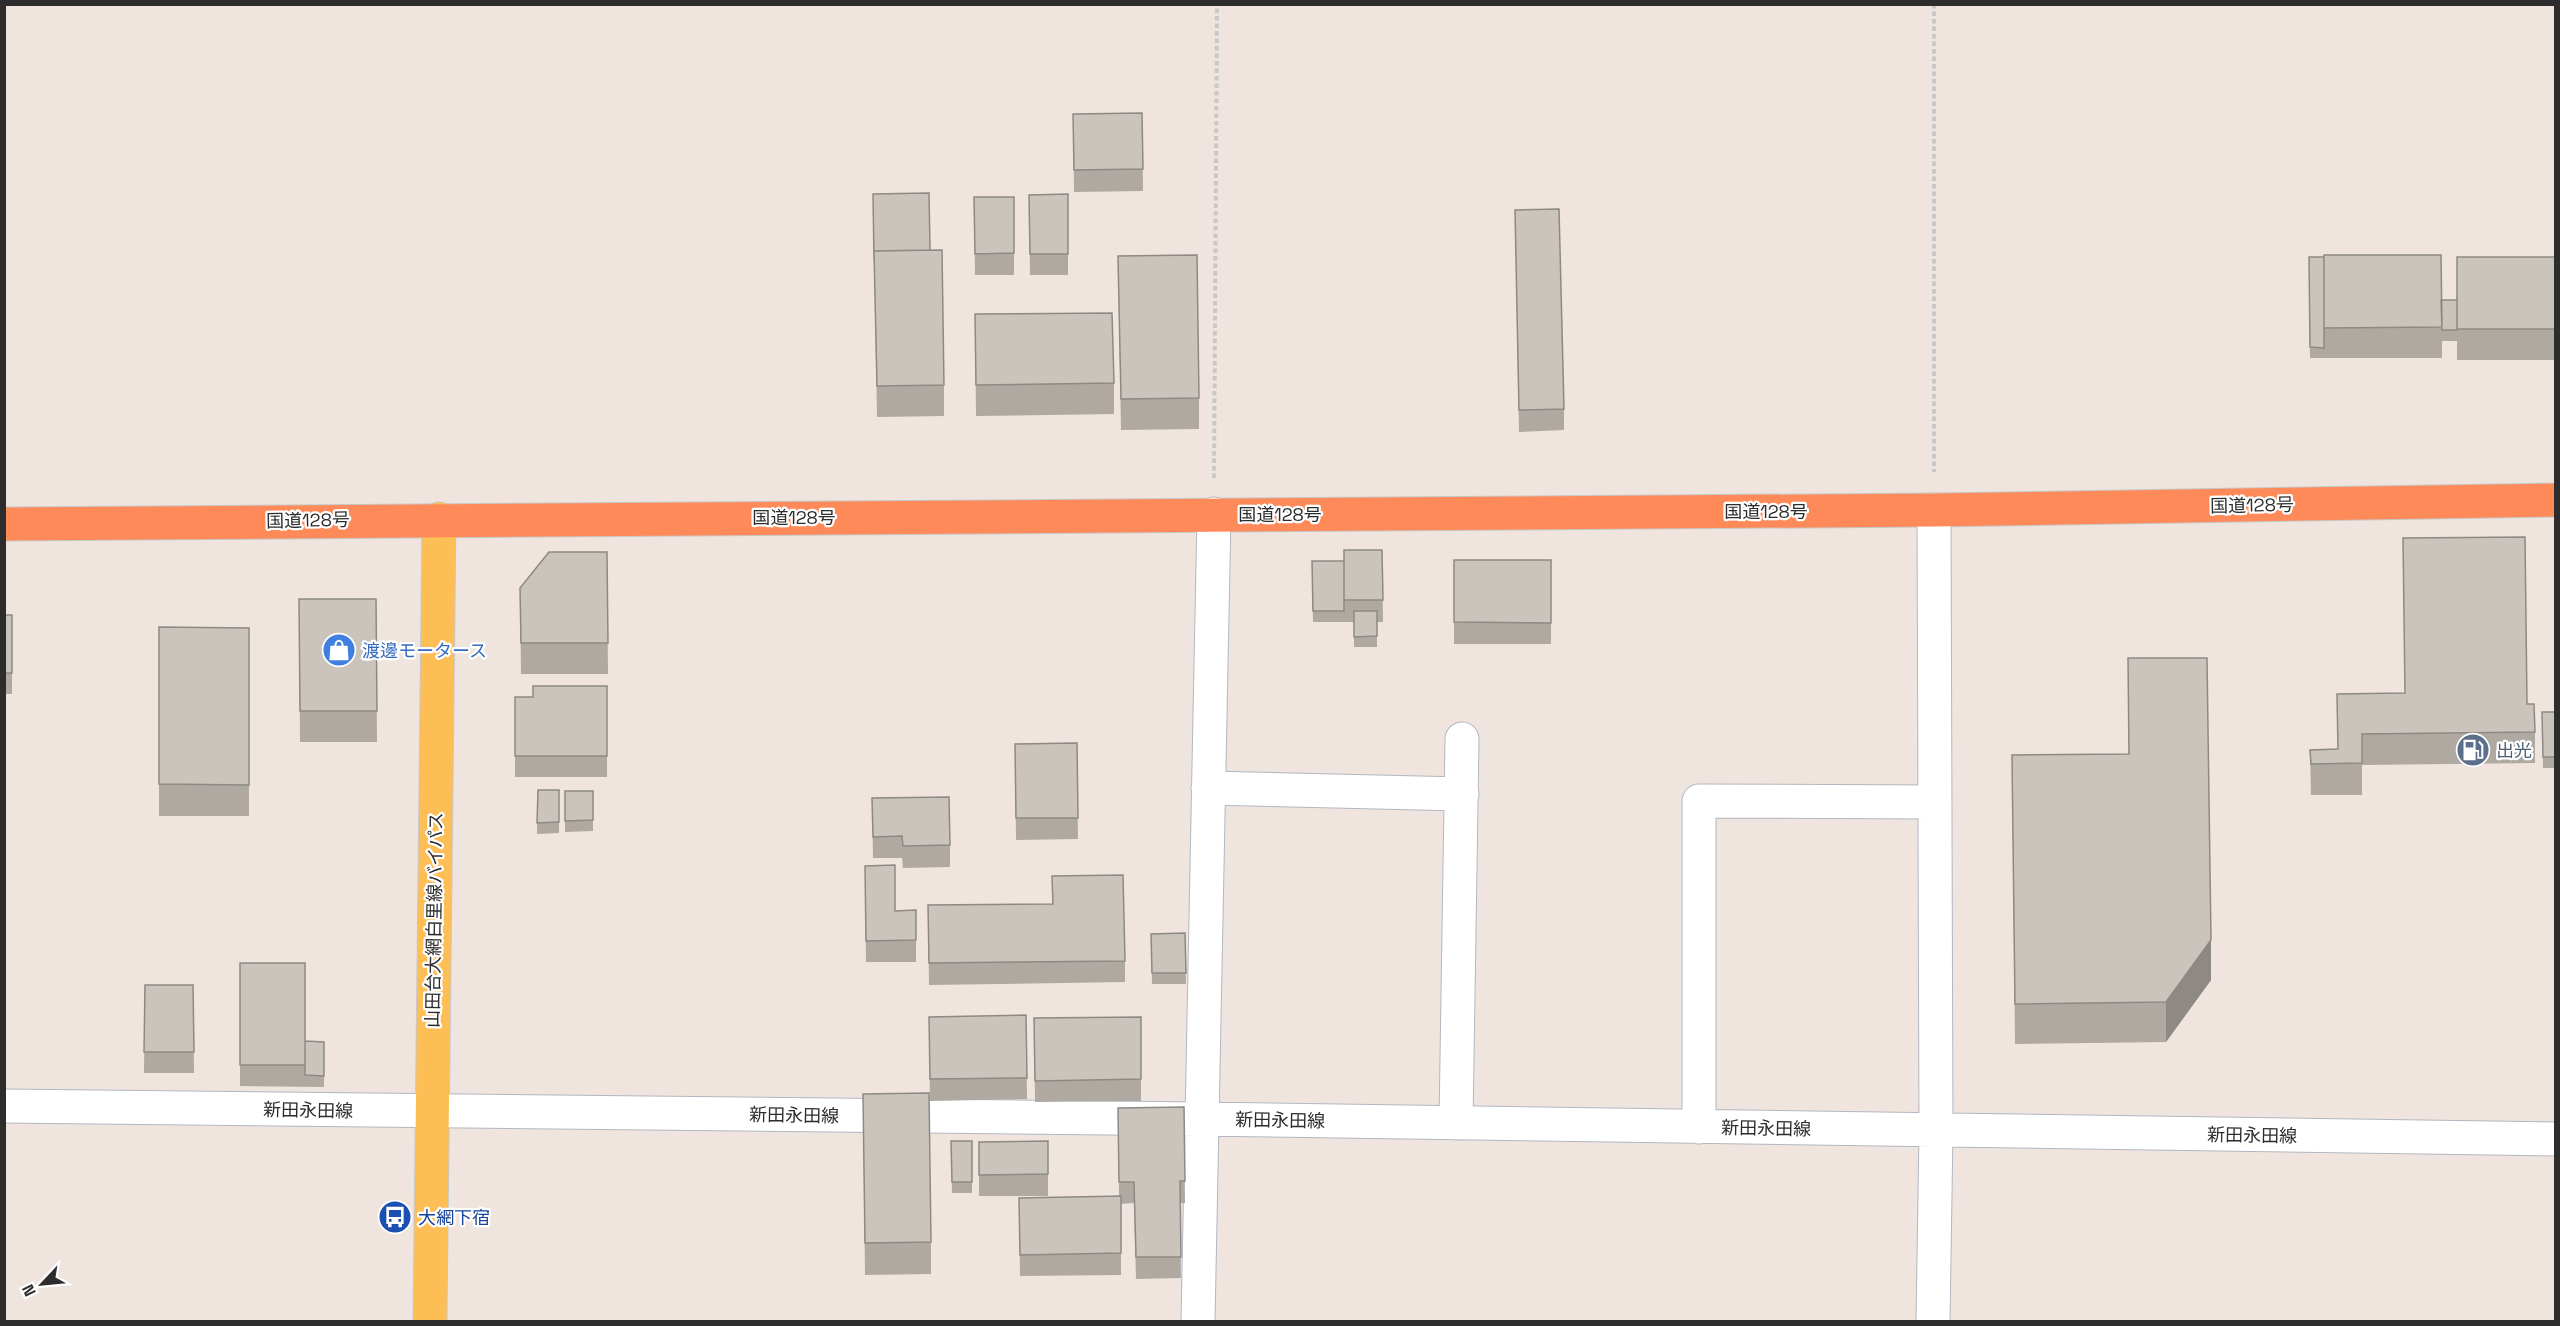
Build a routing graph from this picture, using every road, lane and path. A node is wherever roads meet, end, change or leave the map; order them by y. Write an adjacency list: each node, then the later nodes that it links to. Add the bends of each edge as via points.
1 (1217, 4): 5 (path)
2 (1934, 4): 4 (path)
3 (2556, 500): 4 (highway, 国道128号)
4 (1934, 510): 5 (highway, 国道128号); 11 (street)
5 (1214, 514): 6 (highway, 国道128号); 9 (street)
6 (439, 519): 7 (highway, 国道128号); 13 (main road, 山田台大網白里線バイパス)
7 (4, 524)
8 (1462, 740): 10 (street)
9 (1208, 788): 10 (street); 14 (street)
10 (1462, 794): 15 (street)
11 (1935, 802): 16 (street, via 1700,801); 17 (street)
12 (4, 1106): 13 (street, 新田永田線)
13 (432, 1111): 14 (street, 新田永田線); 19 (main road, 山田台大網白里線バイパス)
14 (1200, 1119): 15 (street, 新田永田線); 20 (street)
15 (1456, 1123): 16 (street, 新田永田線)
16 (1699, 1127): 17 (street, 新田永田線)
17 (1936, 1131): 18 (street, 新田永田線); 21 (street)
18 (2556, 1139)
19 (430, 1322)
20 (1198, 1322)
21 (1933, 1322)

